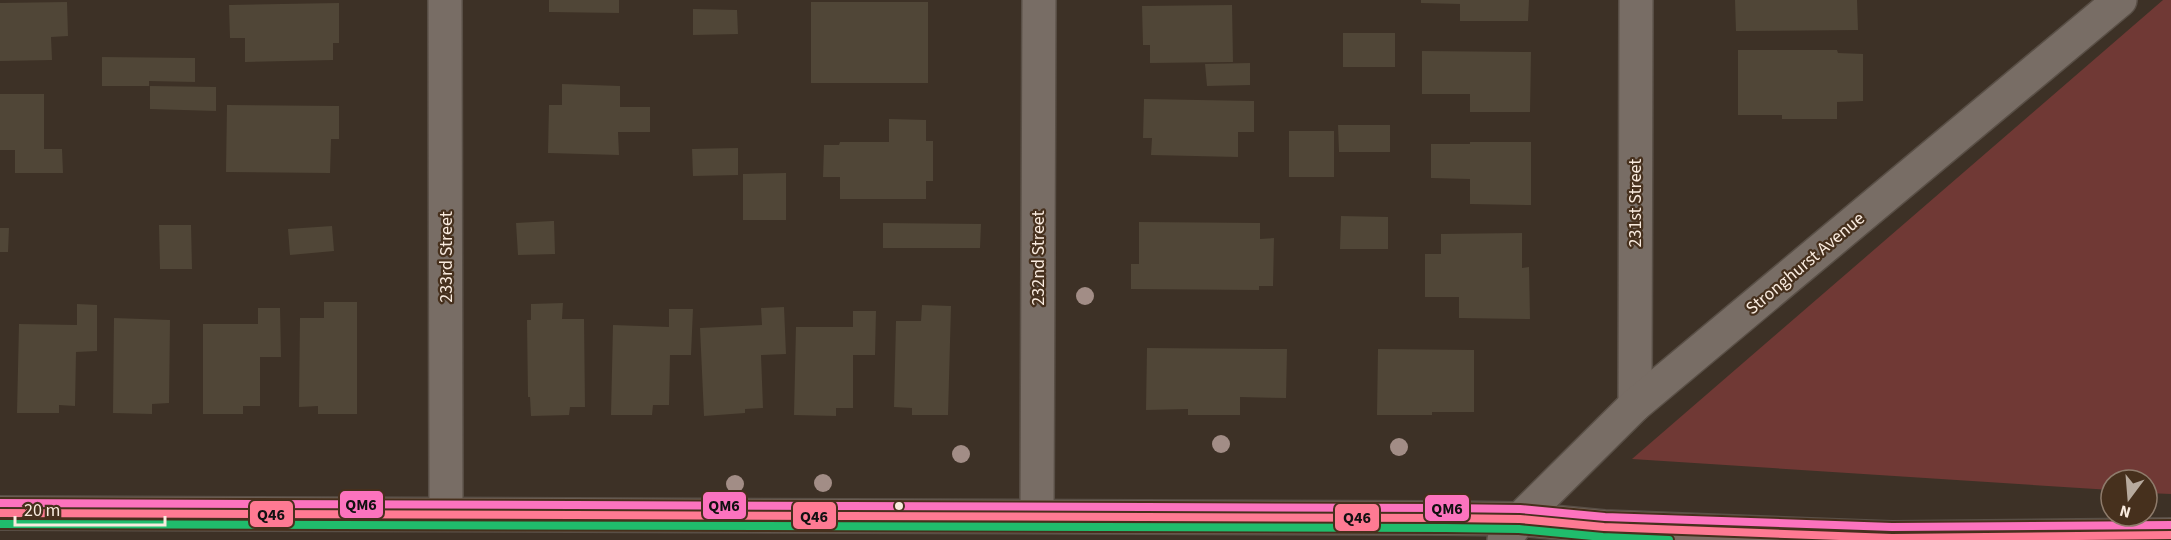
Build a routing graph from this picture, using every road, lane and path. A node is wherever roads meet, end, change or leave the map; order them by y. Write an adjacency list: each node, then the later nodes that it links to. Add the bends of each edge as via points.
1 (445, 0): 7 (street, 233rd Street)
2 (1039, 0): 8 (street, 232nd Street)
3 (1636, 0): 5 (street, 231st Street)
4 (2120, 0): 5 (street, Stronghurst Avenue)
5 (1635, 405): 9 (street, Stronghurst Avenue)
6 (0, 513): 7 (main road)
7 (446, 514): 8 (main road)
8 (1037, 515): 9 (main road)
9 (1512, 529): 10 (main road, via 1604,527 1892,538)
10 (2171, 535)

